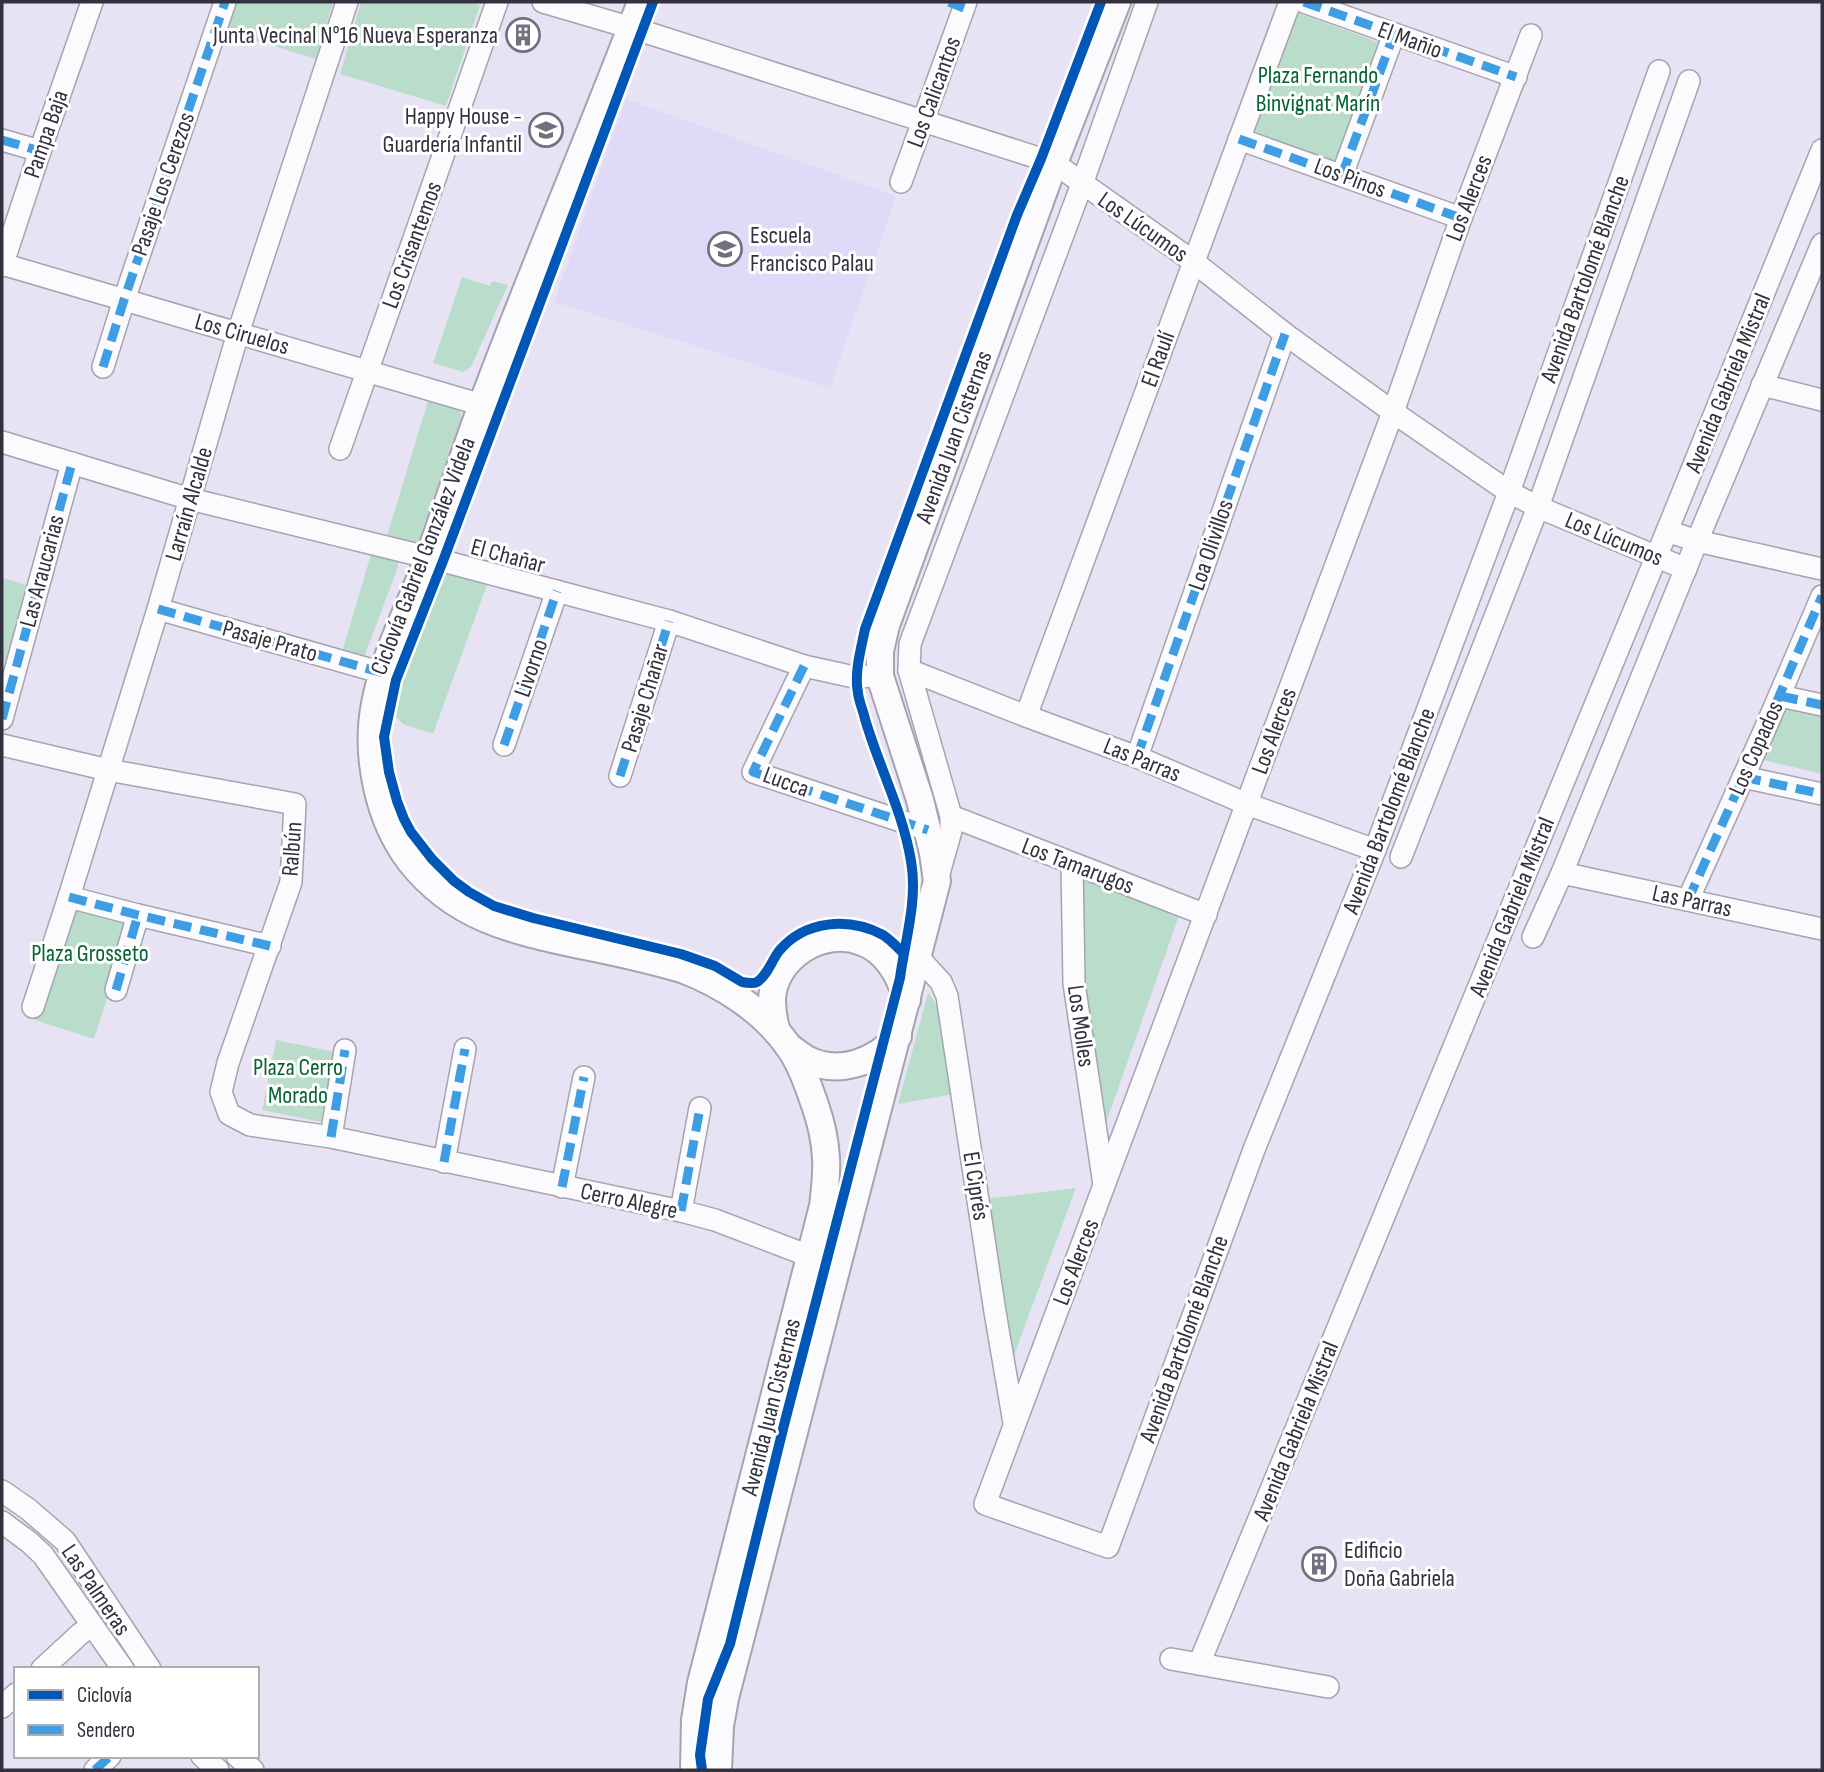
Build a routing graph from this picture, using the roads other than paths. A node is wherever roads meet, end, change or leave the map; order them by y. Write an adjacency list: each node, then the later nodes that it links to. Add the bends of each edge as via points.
1 (225, 2): 31 (street, Pasaje Los Cerezos)
2 (346, 2): 32 (street, Larraín Alcalde)
3 (497, 2): 35 (street, Los Crisantemos)
4 (543, 2): 12 (street, Los Lúcumos)
5 (641, 2): 12 (main road)
6 (1117, 2): 23 (main road, Avenida Juan Cisternas)
7 (1147, 2): 26 (street, Avenida Juan Cisternas)
8 (1290, 2): 19 (street, El Raulí)
9 (1304, 2): 13 (street, El Mañio)
10 (87, 3): 22 (street, Pampa Baja)
11 (959, 4): 18 (street, Los Calicantos)
12 (631, 28): 18 (street, Los Lúcumos); 38 (main road)
13 (1394, 34): 16 (street, El Mañio); 24 (street)
14 (1531, 35): 16 (street, Los Alerces)
15 (1658, 71): 43 (street, Avenida Bartolomé Blanche)
16 (1516, 77): 27 (street, Los Alerces)
17 (1689, 81): 45 (street, Avenida Bartolomé Blanche)
18 (923, 123): 23 (street, Los Lúcumos); 25 (street, Los Calicantos)
19 (1239, 139): 24 (street, Los Pinos); 29 (street, El Raulí)
20 (2, 140): 22 (street)
21 (1822, 150): 46 (street, Avenida Gabriela Mistral)
22 (40, 151): 30 (street, Pampa Baja)
23 (1054, 163): 26 (street, Los Lúcumos); 59 (main road, Avenida Juan Cisternas, via 886,625)
24 (1342, 175): 27 (street, Los Pinos)
25 (901, 182)
26 (1082, 184): 29 (street, Los Lúcumos); 57 (street, Avenida Juan Cisternas, via 910,644)
27 (1461, 218): 39 (street, Los Alerces)
28 (1822, 244): 36 (street, Avenida Gabriela Mistral)
29 (1194, 262): 33 (street, Los Lúcumos); 62 (street, El Raulí)
30 (2, 265): 31 (street, Los Ciruelos)
31 (124, 300): 32 (street, Los Ciruelos); 34 (street, Pasaje Los Cerezos)
32 (238, 333): 35 (street, Los Ciruelos); 44 (street, Larraín Alcalde)
33 (1285, 334): 39 (street, Los Lúcumos); 66 (street, Loa Olivillos)
34 (103, 367)
35 (367, 371): 38 (street, Los Ciruelos); 41 (street, Los Crisantemos)
36 (1762, 385): 37 (street); 47 (street, Avenida Gabriela Mistral)
37 (1822, 400)
38 (482, 405): 48 (main road)
39 (1393, 412): 43 (street, Los Lúcumos); 71 (street, Los Alerces)
40 (2, 442): 42 (street, El Chañar)
41 (340, 449)
42 (72, 463): 44 (street, El Chañar); 63 (street, Las Araucarias)
43 (1509, 492): 45 (street, Los Lúcumos); 74 (street, Avenida Bartolomé Blanche)
44 (190, 499): 48 (street, El Chañar); 54 (street, Larraín Alcalde)
45 (1538, 507): 49 (street, Los Lúcumos); 75 (street, Avenida Bartolomé Blanche)
46 (1667, 531): 47 (street, Los Lúcumos); 49 (street, Avenida Gabriela Mistral)
47 (1697, 541): 50 (street, Avenida Gabriela Mistral); 51 (street, Los Lúcumos)
48 (429, 558): 52 (street, El Chañar); 58 (main road)
49 (1656, 558): 50 (street, Los Lúcumos); 109 (street, Avenida Gabriela Mistral)
50 (1686, 569): 77 (street, Avenida Gabriela Mistral)
51 (1822, 569)
52 (557, 591): 55 (street, El Chañar); 65 (street, Livorno)
53 (1822, 596): 60 (street, Los Copados)
54 (158, 609): 58 (street, Pasaje Prato); 67 (street, Larraín Alcalde)
55 (669, 621): 56 (street, El Chañar); 68 (street, Pasaje Chañar)
56 (804, 666): 59 (street, El Chañar, via 854,677); 73 (street, Lucca, via 753,772)
57 (909, 670): 62 (street, Las Parras); 72 (street, Avenida Juan Cisternas)
58 (383, 673): 91 (main road, via 372,725 379,791 402,848 438,889 470,912 507,928 695,974 746,1004)
59 (880, 676): 73 (main road, Avenida Juan Cisternas)
60 (1780, 696): 61 (street); 69 (street, Los Copados)
61 (1822, 705)
62 (1026, 716): 66 (street, Las Parras)
63 (2, 719)
64 (2, 744): 67 (street, Ralbún)
65 (504, 745)
66 (1137, 757): 71 (street, Las Parras)
67 (108, 770): 79 (street, Larraín Alcalde); 85 (street, Ralbún, via 295,804 292,882)
68 (621, 776)
69 (1743, 777): 70 (street); 80 (street, Los Copados)
70 (1822, 794)
71 (1247, 804): 74 (street, Las Parras); 82 (street, Los Alerces)
72 (951, 816): 76 (street, Los Tamarugos); 78 (street, Avenida Juan Cisternas)
73 (928, 830): 78 (main road, Avenida Juan Cisternas)
74 (1375, 850): 106 (street, Avenida Bartolomé Blanche, via 1255,1147)
75 (1401, 857)
76 (1072, 864): 82 (street, Los Tamarugos); 99 (street, Los Molles, via 1073,983)
77 (1562, 873): 80 (street, Las Parras); 84 (street, Avenida Gabriela Mistral)
78 (937, 881): 86 (main road, Avenida Juan Cisternas)
79 (69, 897): 81 (street); 89 (street, Larraín Alcalde)
80 (1688, 900): 83 (street, Las Parras)
81 (138, 915): 85 (street); 87 (street)
82 (1206, 915): 99 (street, Los Alerces)
83 (1822, 929)
84 (1533, 937)
85 (270, 946): 96 (street, Ralbún, via 222,1092 229,1114)
86 (918, 957): 88 (main road, Avenida Juan Cisternas); 103 (street, El Ciprés, via 942,982 947,996)
87 (116, 990)
88 (906, 1000): 90 (main road, Avenida Juan Cisternas); 91 (main road, via 900,978 876,950 852,939 827,940 803,948 781,969 772,1001)
89 (33, 1007)
90 (898, 1036): 91 (main road, via 869,1059 831,1066 807,1059); 119 (main road, Avenida Juan Cisternas, via 725,1699)
91 (783, 1040): 102 (main road, Avenida Juan Cisternas, via 800,1067 824,1137 823,1206)
92 (465, 1049): 98 (street)
93 (345, 1050): 97 (street)
94 (584, 1077): 100 (street)
95 (700, 1108): 101 (street)
96 (250, 1125): 97 (street, Cerro Alegre)
97 (331, 1137): 98 (street, Cerro Alegre)
98 (444, 1162): 100 (street, Cerro Alegre)
99 (1104, 1186): 103 (street, Los Alerces)
100 (562, 1187): 101 (street, Cerro Alegre)
101 (681, 1211): 102 (street, Cerro Alegre)
102 (809, 1256): 118 (main road, Avenida Juan Cisternas, via 701,1683)
103 (1014, 1425): 106 (street, Los Alerces, via 985,1504)
104 (2, 1492): 112 (street, Las Palmeras, via 65,1541)
105 (2, 1522): 107 (street, Las Palmeras, via 43,1555)
106 (1108, 1546)
107 (91, 1626): 110 (street); 111 (street, Las Palmeras)
108 (1171, 1659): 109 (street)
109 (1199, 1664): 113 (street)
110 (45, 1667)
111 (122, 1667)
112 (149, 1667)
113 (1328, 1687)
114 (204, 1758): 116 (street)
115 (239, 1758): 117 (street)
116 (218, 1770)
117 (253, 1770)
118 (694, 1770)
119 (718, 1770)

